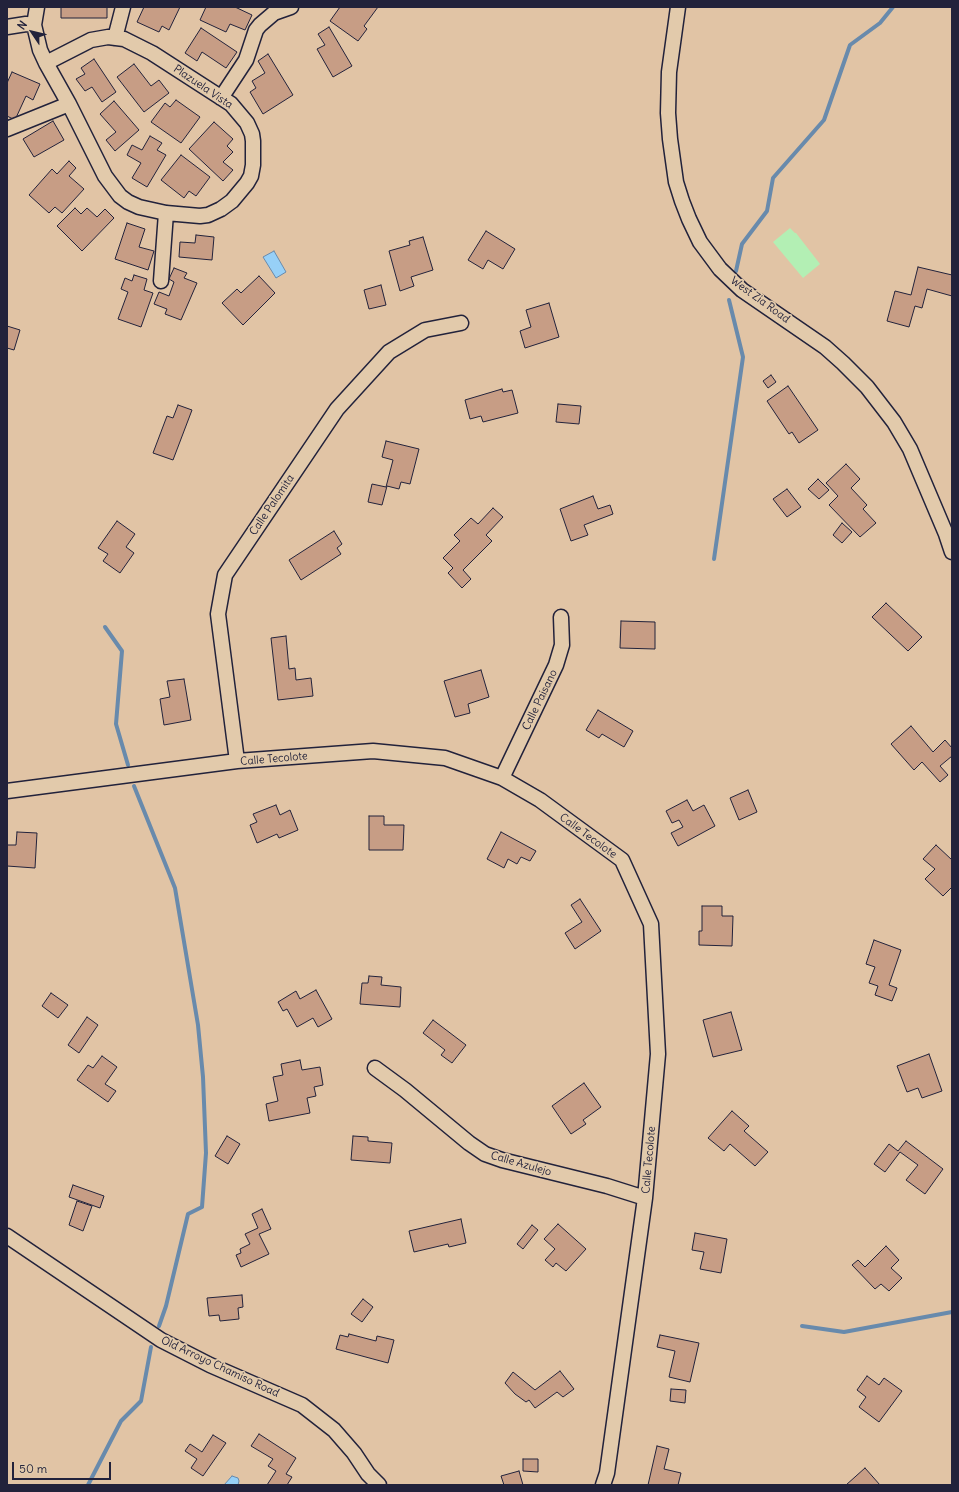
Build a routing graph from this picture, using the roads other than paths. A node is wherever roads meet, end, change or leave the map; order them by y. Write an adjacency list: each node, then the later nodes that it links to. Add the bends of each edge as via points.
1 (36, 7): 5 (street, Plazuela Vista)
2 (123, 7): 7 (street)
3 (291, 7): 9 (street, via 274,14 260,24 246,60)
4 (678, 7): 15 (street, West Zia Road, via 669,72 668,113 672,160 686,213 720,269 757,300 825,347 867,388 894,422 910,449)
5 (34, 25): 6 (street); 8 (street, Plazuela Vista)
6 (7, 27)
7 (115, 38): 8 (street, Plazuela Vista, via 91,40); 9 (street, Plazuela Vista, via 124,39 147,50)
8 (46, 63): 10 (street, Plazuela Vista)
9 (221, 98): 12 (street, Plazuela Vista, via 238,112 252,134 251,176 232,201 216,212 200,216)
10 (69, 104): 11 (street); 12 (street, Plazuela Vista, via 105,176 120,196 139,207)
11 (7, 129)
12 (166, 213): 13 (street)
13 (161, 281)
14 (461, 323): 18 (street, Calle Palomita, via 425,330 389,352 337,409 224,575 218,614)
15 (949, 532): 16 (street, West Zia Road)
16 (952, 552)
17 (561, 617): 19 (street, Calle Paisano, via 562,645 556,665)
18 (237, 761): 19 (street, Calle Tecolote, via 373,751 445,758); 20 (street, Calle Tecolote)
19 (502, 778): 22 (street, Calle Tecolote, via 540,800 622,860 651,924 658,1054)
20 (7, 791)
21 (375, 1068): 22 (street, Calle Azulejo, via 469,1144 486,1154)
22 (645, 1198): 25 (street, Calle Tecolote, via 607,1473)
23 (7, 1236): 24 (street, Old Arroyo Chamiso Road, via 161,1340 302,1406 334,1430)
24 (378, 1485)
25 (603, 1485)

